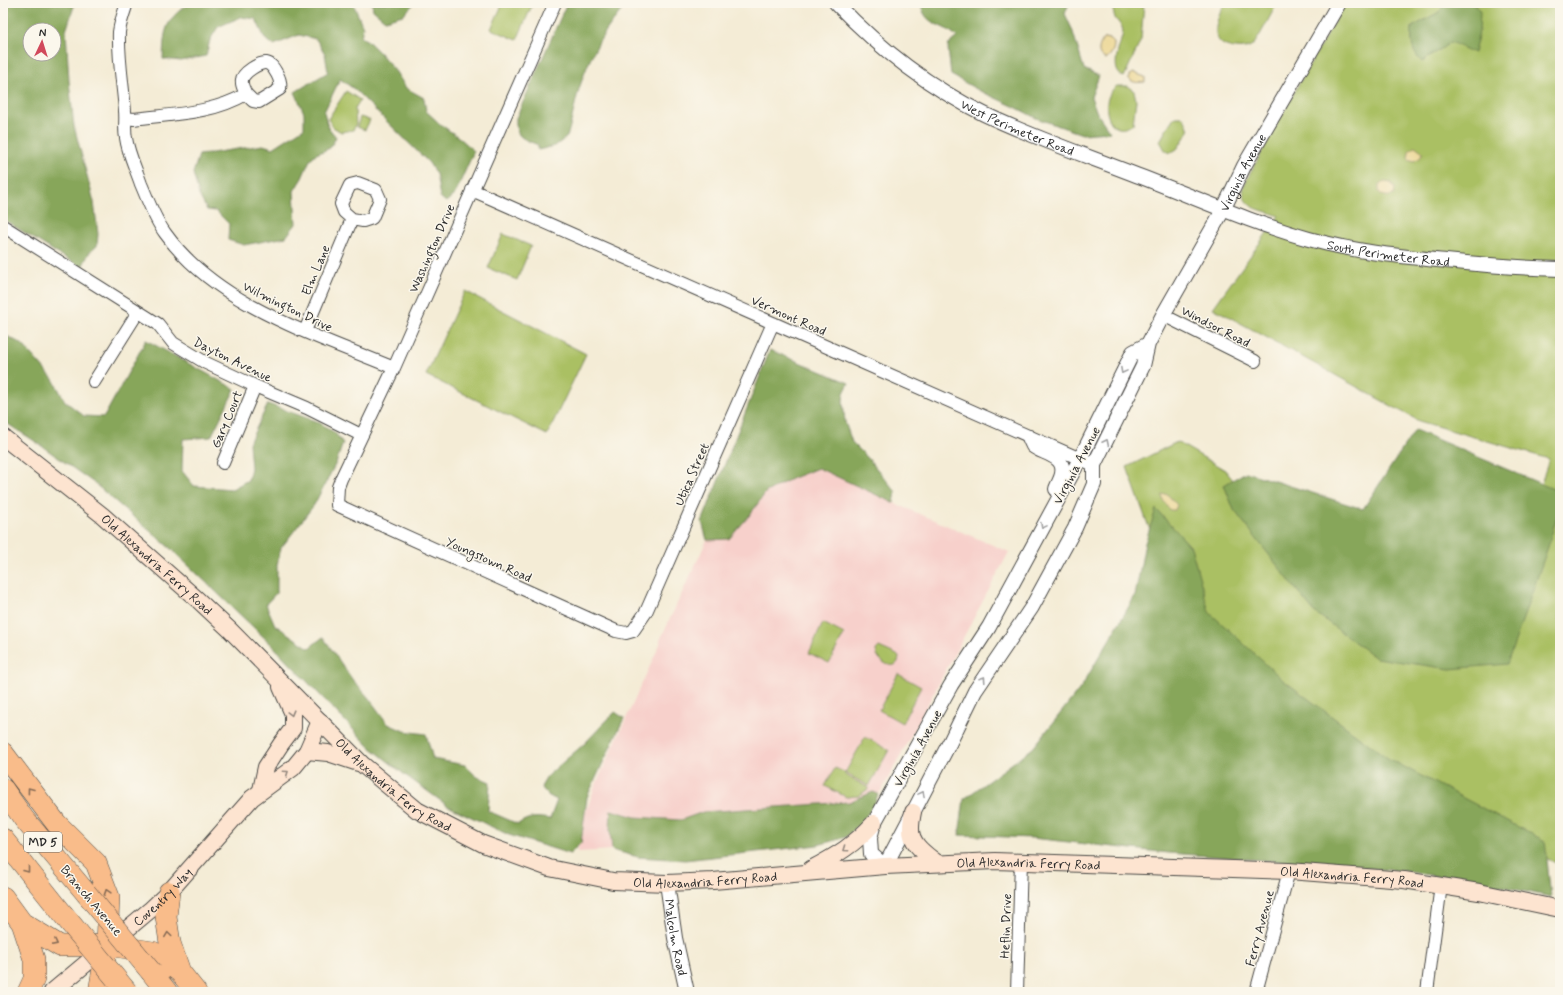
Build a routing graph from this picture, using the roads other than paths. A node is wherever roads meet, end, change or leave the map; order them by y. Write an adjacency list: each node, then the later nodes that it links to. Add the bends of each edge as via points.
1 (127, 3): 6 (street, Wilmington Drive, via 119,31)
2 (555, 3): 7 (street, Washington Drive)
3 (836, 3): 8 (street, West Perimeter Road, via 904,63 982,113 1053,144)
4 (1339, 3): 8 (street, Virginia Avenue, via 1244,166)
5 (246, 94): 6 (street, via 234,101 191,113)
6 (126, 118): 15 (street, Wilmington Drive, via 126,138 135,168 158,222 173,243 204,275 251,305)
7 (472, 190): 14 (street, Vermont Road); 18 (street, Washington Drive)
8 (1223, 210): 11 (street, South Perimeter Road, via 1309,239 1371,253 1499,266); 13 (street, Virginia Avenue)
9 (352, 219): 15 (street, Elm Lane)
10 (3, 226): 12 (street, Dayton Avenue)
11 (1560, 269)
12 (138, 312): 19 (street); 20 (street, Dayton Avenue, via 158,324 170,340 188,353)
13 (1163, 315): 16 (street, Virginia Avenue); 17 (street, Windsor Road)
14 (773, 323): 23 (street, Vermont Road); 29 (street, Utica Street, via 646,612 635,630)
15 (305, 331): 18 (street, Wilmington Drive)
16 (1148, 344): 24 (street, Virginia Avenue, one-way to 24, via 1133,352); 26 (street, Virginia Avenue, one-way to 16, via 1143,366)
17 (1255, 361)
18 (394, 368): 21 (street, Washington Drive)
19 (94, 382)
20 (255, 386): 21 (street, Dayton Avenue); 25 (street, Gary Court)
21 (361, 435): 28 (street, Washington Drive, via 338,487)
22 (3, 437): 30 (main road, Old Alexandria Ferry Road, via 102,515 198,600)
23 (1029, 437): 24 (street, Vermont Road); 27 (street, via 1033,445 1055,456 1062,466 1055,491)
24 (1080, 459): 26 (street, Vermont Road); 27 (street, Virginia Avenue)
25 (222, 462)
26 (1094, 466): 38 (street, Virginia Avenue, one-way to 26, via 975,691 1032,607 1075,528 1094,484)
27 (1056, 503): 39 (street, Virginia Avenue, one-way to 39, via 989,627 951,686)
28 (337, 505): 29 (street, Youngstown Road, via 616,631)
29 (630, 632)
30 (279, 680): 31 (main road, Old Alexandria Ferry Road); 32 (main road, one-way to 32, via 293,714 293,728)
31 (320, 721): 32 (main road); 33 (main road, Coventry Way); 35 (main road, Old Alexandria Ferry Road)
32 (281, 744): 37 (main road, via 266,768)
33 (307, 751): 35 (main road, via 328,753); 37 (main road, Coventry Way, one-way to 33, via 293,768)
34 (3, 753): 52 (highway, one-way to 34, via 109,897 96,863 56,823)
35 (363, 765): 46 (main road, Old Alexandria Ferry Road, via 417,810 504,853 549,868 589,877)
36 (3, 789): 58 (highway, Branch Avenue / MD 5, bridge, via 24,819)
37 (261, 790): 48 (main road, Coventry Way)
38 (913, 812): 42 (main road, via 913,838); 43 (street, Virginia Avenue)
39 (874, 823): 43 (street, Virginia Avenue, via 870,838 871,854); 45 (main road, one-way to 45, via 855,843 832,859)
40 (3, 839): 57 (highway, MD 5, one-way to 57, bridge)
41 (1021, 861): 42 (main road, Old Alexandria Ferry Road); 44 (main road, Old Alexandria Ferry Road); 61 (street, Heflin Drive)
42 (937, 863): 43 (main road, Old Alexandria Ferry Road)
43 (885, 866): 45 (main road, Old Alexandria Ferry Road)
44 (1289, 871): 47 (main road, Old Alexandria Ferry Road, via 1379,877); 62 (street, Ferry Avenue)
45 (803, 873): 46 (main road, Old Alexandria Ferry Road)
46 (667, 883): 60 (street, Malcolm Road)
47 (1442, 885): 50 (main road, Old Alexandria Ferry Road); 63 (street)
48 (168, 892): 52 (main road, Coventry Way); 53 (highway, one-way to 48, via 168,935)
49 (3, 897): 51 (highway)
50 (1560, 909)
51 (22, 923): 52 (highway, one-way to 52, via 60,946); 54 (highway, via 34,959 34,979)
52 (107, 945): 53 (highway, via 152,952); 55 (main road, Coventry Way); 56 (highway)
53 (180, 972): 59 (highway)
54 (28, 992)
55 (52, 992)
56 (99, 992)
57 (127, 992)
58 (167, 992)
59 (196, 992)
60 (686, 992)
61 (1017, 992)
62 (1256, 992)
63 (1428, 992)

